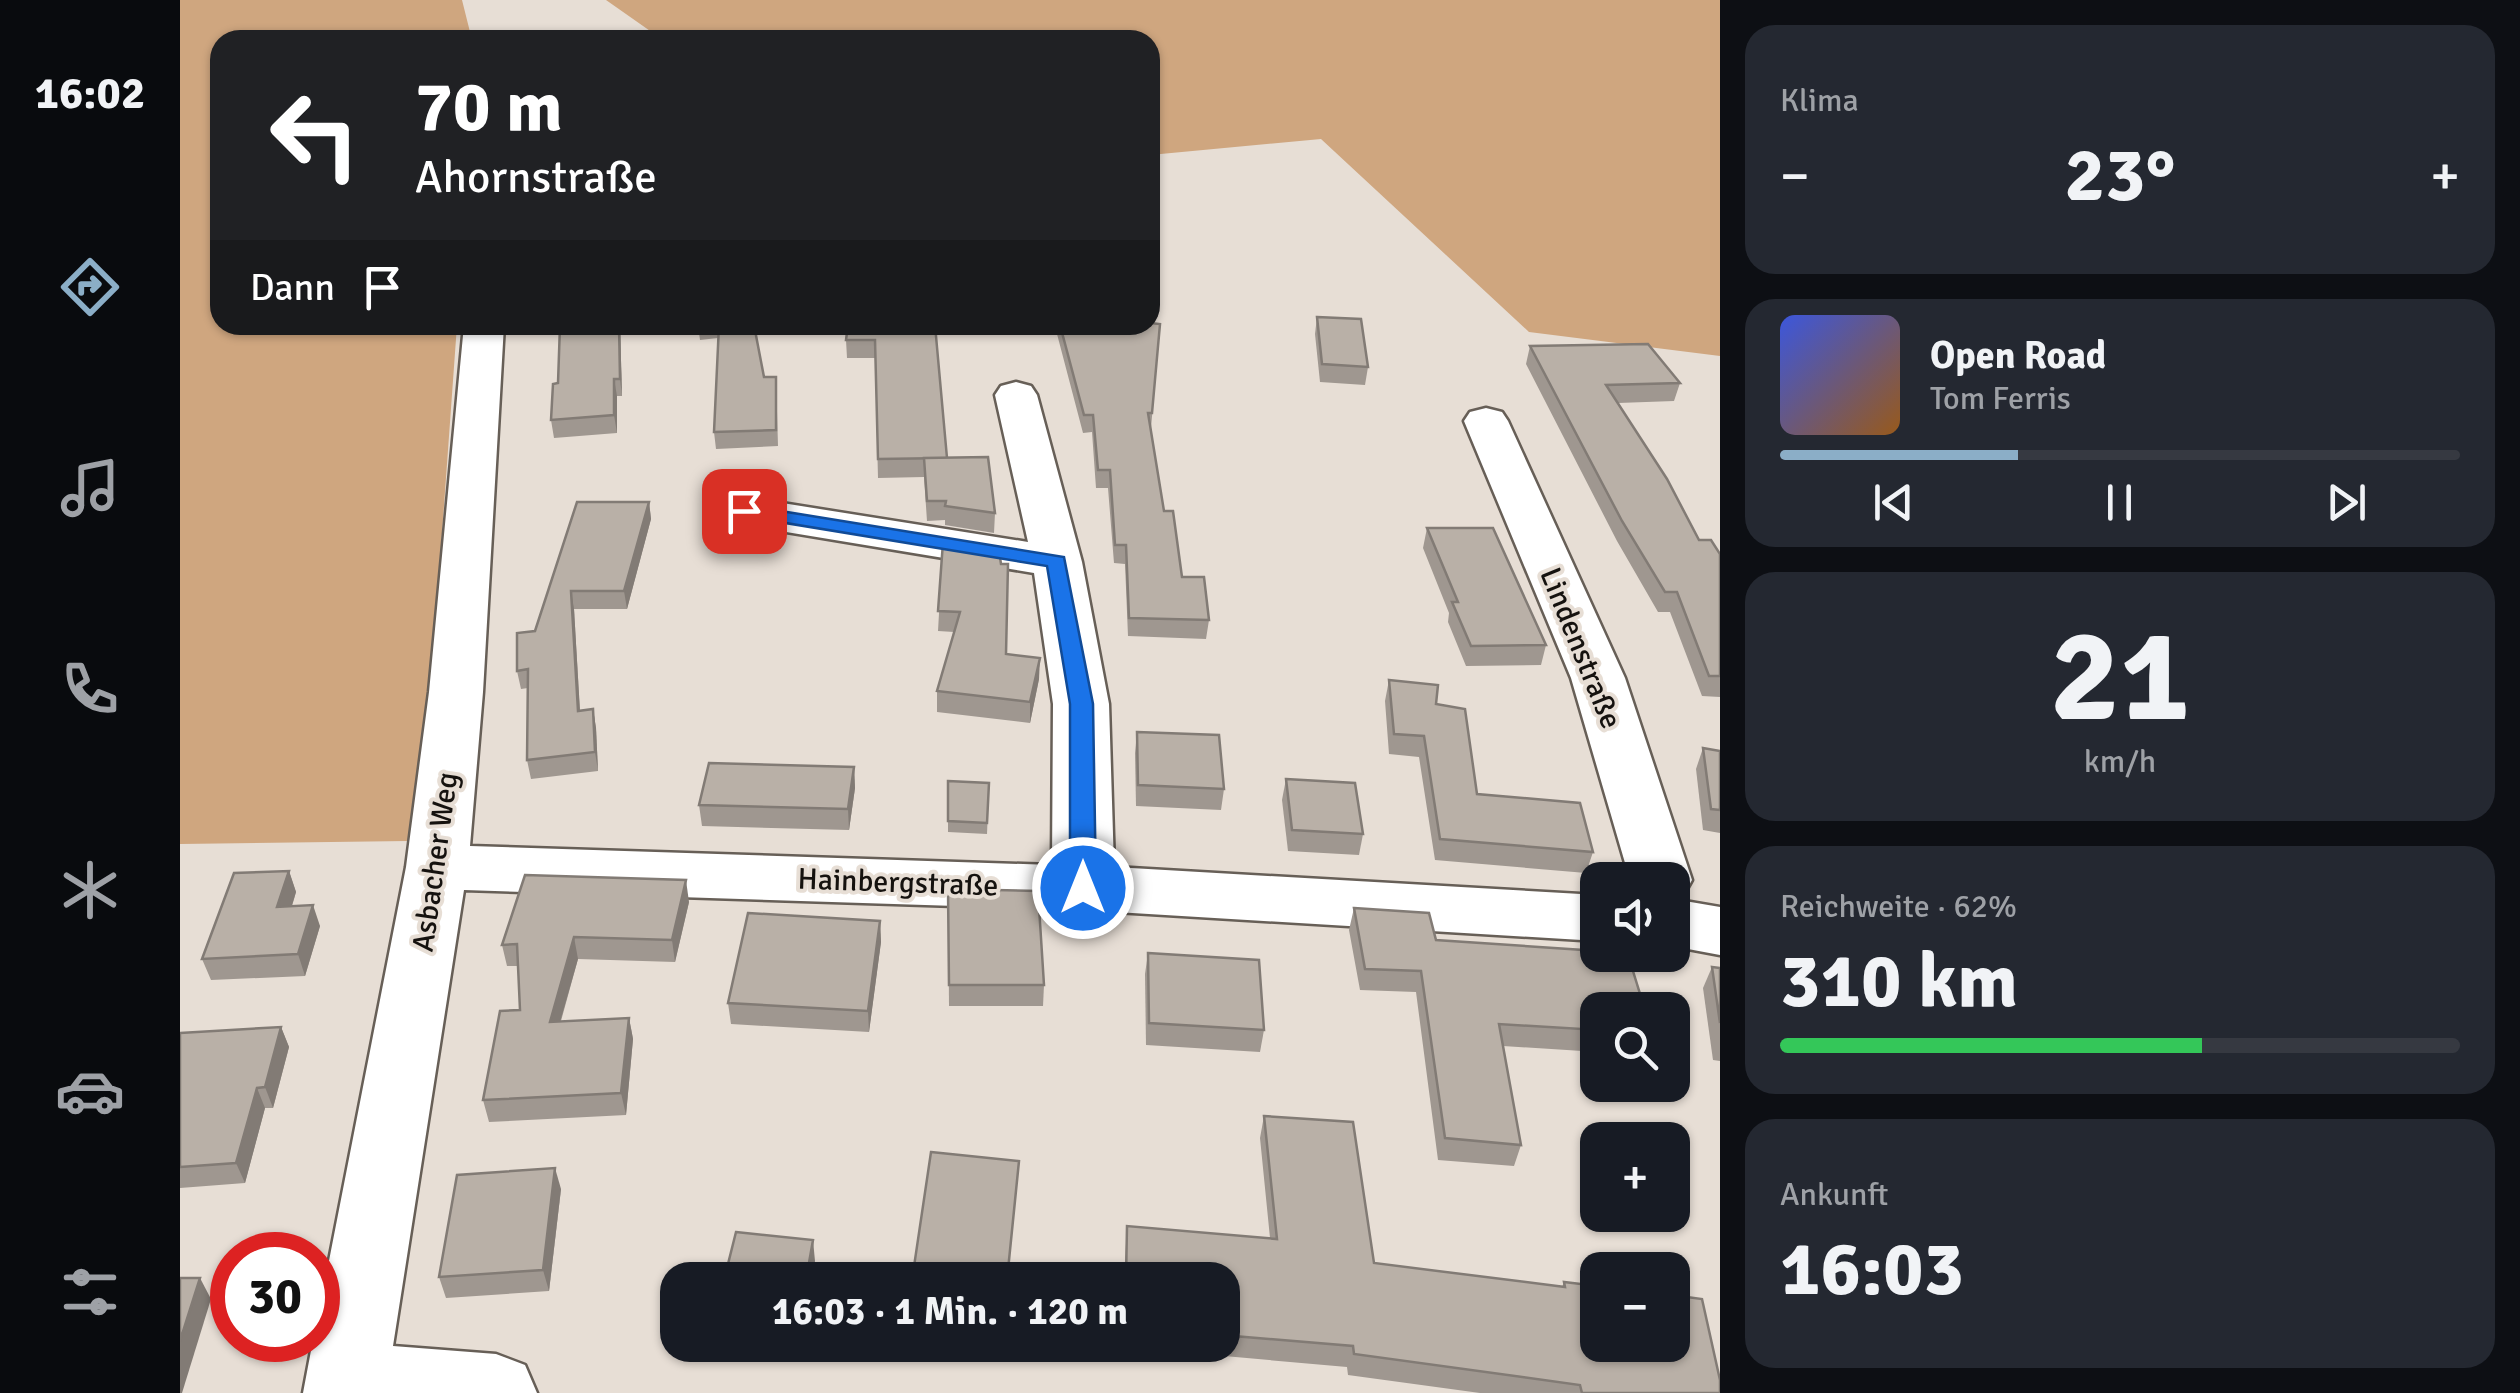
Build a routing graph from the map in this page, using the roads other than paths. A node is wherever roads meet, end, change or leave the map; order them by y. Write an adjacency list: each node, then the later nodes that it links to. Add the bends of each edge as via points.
1 (483, 335): 7 (street, Asbacher Weg)
2 (1016, 395): 5 (street)
3 (1486, 421): 6 (street, Lindenstraße, via 1598,678)
4 (744, 511): 5 (street)
5 (1056, 562): 8 (street, via 1082,704)
6 (1654, 862)
7 (437, 867): 8 (street, Hainbergstraße); 12 (street, Asbacher Weg)
8 (1083, 888): 9 (street, Hainbergstraße)
9 (1580, 917)
10 (1690, 925): 11 (street)
11 (1720, 931)
12 (346, 1387): 13 (street)
13 (496, 1393)

